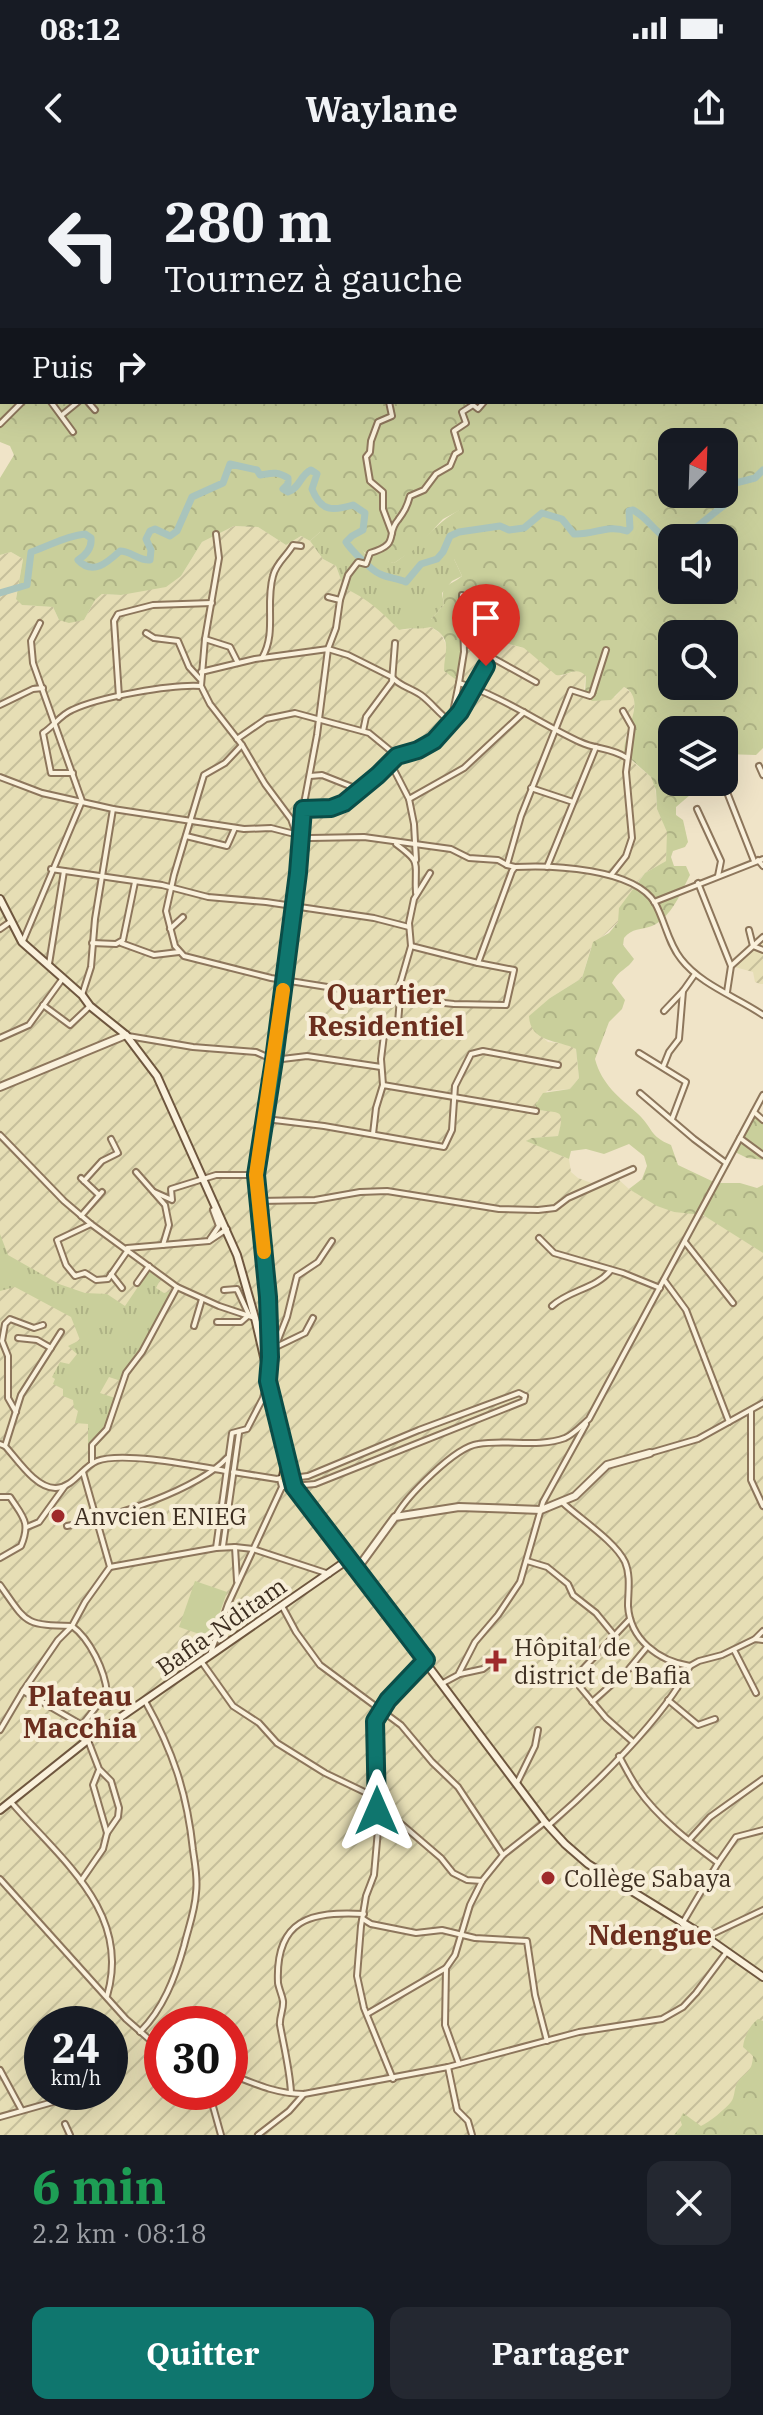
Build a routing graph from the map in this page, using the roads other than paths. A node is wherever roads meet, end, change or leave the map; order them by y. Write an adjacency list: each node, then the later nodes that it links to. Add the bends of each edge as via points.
1 (20, 404): 9 (street)
2 (53, 404): 8 (street)
3 (76, 404): 8 (street)
4 (90, 404): 7 (street)
5 (389, 404): 12 (street, via 392,416 378,422 366,462 370,481 383,492)
6 (482, 404): 12 (street, via 462,412 466,423 454,431 460,451 424,490 410,496)
7 (95, 410)
8 (62, 415): 10 (street)
9 (0, 424)
10 (73, 432)
11 (216, 534): 17 (street, via 219,558)
12 (393, 538): 16 (street, via 370,553 368,563 358,562)
13 (301, 546): 26 (street, via 293,545 277,564 269,596 269,642)
14 (462, 595): 22 (street)
15 (328, 597): 16 (street)
16 (340, 600): 23 (street)
17 (212, 603): 20 (street); 36 (street, via 153,605 118,614 114,621)
18 (40, 623): 34 (street, via 31,641)
19 (146, 633): 30 (street, via 178,641)
20 (205, 639): 27 (street, via 230,647); 28 (street)
21 (395, 643): 29 (street)
22 (464, 644): 25 (street); 32 (street)
23 (328, 649): 26 (street); 29 (street); 40 (street)
24 (606, 650): 44 (street, via 592,694 571,690)
25 (489, 656): 31 (street); 35 (street)
26 (262, 658): 27 (street)
27 (238, 663): 28 (street)
28 (201, 672): 30 (street)
29 (392, 677): 41 (street); 43 (street)
30 (200, 679): 33 (street)
31 (536, 682)
32 (459, 683): 35 (street); 41 (street)
33 (201, 686): 36 (street); 45 (street)
34 (43, 688): 37 (street); 42 (street)
35 (473, 688): 39 (street); 41 (street)
36 (119, 697): 42 (street, via 71,710)
37 (0, 705)
38 (623, 711): 49 (street, via 632,727)
39 (524, 712): 44 (street); 59 (street, via 464,768)
40 (318, 719): 43 (street); 45 (street, via 283,714); 54 (street)
41 (451, 722): 48 (street, via 426,746)
42 (56, 724): 52 (street); 52 (street, via 43,733 51,773)
43 (363, 731): 48 (street)
44 (556, 731): 47 (street); 56 (street)
45 (237, 739): 46 (street)
46 (242, 745): 65 (street, via 206,773); 68 (street)
47 (596, 747): 49 (street); 61 (street)
48 (397, 756): 50 (street)
49 (627, 758): 80 (street, via 632,838)
50 (391, 763): 57 (street); 59 (street)
51 (759, 766): 53 (street)
52 (74, 773): 60 (street)
53 (763, 775)
54 (310, 776): 57 (street, via 322,775); 63 (street)
55 (0, 777): 60 (street)
56 (531, 788): 61 (street); 73 (street)
57 (360, 790): 63 (street, via 338,806)
58 (729, 796): 71 (street)
59 (409, 799): 70 (street)
60 (82, 801): 62 (street); 77 (street)
61 (573, 802): 76 (street)
62 (113, 809): 65 (street); 82 (street)
63 (303, 809): 68 (street)
64 (697, 809): 81 (street, via 721,861)
65 (190, 820): 66 (street); 67 (street)
66 (235, 827): 67 (street, via 227,846); 68 (street, via 271,828)
67 (186, 836): 85 (street)
68 (299, 836): 69 (street); 89 (street)
69 (394, 842): 70 (street); 72 (street)
70 (417, 845): 72 (street); 73 (street)
71 (758, 860): 74 (street); 81 (street)
72 (416, 861): 86 (street)
73 (507, 865): 75 (street)
74 (763, 866)
75 (515, 867): 76 (street); 104 (street)
76 (547, 867): 80 (street)
77 (51, 869): 78 (street); 97 (street)
78 (64, 871): 82 (street); 106 (street)
79 (430, 873): 86 (street)
80 (611, 875): 88 (street, via 635,885)
81 (718, 876): 84 (street)
82 (102, 877): 83 (street); 98 (street)
83 (135, 882): 85 (street); 99 (street)
84 (698, 883): 88 (street); 105 (street)
85 (171, 887): 89 (street); 94 (street, via 166,911)
86 (416, 895): 92 (street)
87 (0, 899): 91 (main road)
88 (654, 902): 107 (street, via 677,954)
89 (292, 907): 92 (street); 109 (street)
90 (183, 917): 94 (street)
91 (10, 922): 93 (street); 97 (main road)
92 (409, 927): 100 (street)
93 (0, 929)
94 (170, 929): 103 (street)
95 (749, 930): 101 (street)
96 (763, 937): 101 (street)
97 (22, 942): 106 (main road)
98 (92, 943): 99 (street); 112 (street)
99 (121, 943): 103 (street, via 154,955)
100 (411, 946): 104 (street); 113 (street)
101 (753, 946): 102 (street); 105 (street)
102 (763, 950)
103 (179, 952): 109 (street)
104 (478, 963): 113 (street, via 514,970 506,1005)
105 (731, 966): 111 (street)
106 (48, 967): 108 (main road)
107 (695, 974): 110 (street); 111 (street)
108 (63, 978): 112 (main road); 114 (street)
109 (284, 980): 113 (street); 121 (street)
110 (683, 991): 116 (street); 124 (street, via 679,1039)
111 (727, 992): 117 (street)
112 (82, 995): 115 (main road)
113 (398, 998): 123 (street, via 398,1023 384,1035)
114 (43, 1005): 115 (street, via 70,1025); 119 (street, via 29,1025)
115 (90, 1006): 118 (main road)
116 (664, 1011)
117 (763, 1015)
118 (126, 1035): 121 (street, via 256,1052); 126 (main road); 146 (main road, via 157,1076)
119 (0, 1038)
120 (639, 1053): 124 (street)
121 (274, 1060): 123 (street, via 307,1056); 134 (street)
122 (558, 1065): 129 (street, via 474,1052)
123 (381, 1067): 125 (street)
124 (663, 1067): 135 (street, via 686,1082)
125 (383, 1085): 129 (street); 137 (street)
126 (0, 1087)
127 (640, 1093): 135 (street)
128 (763, 1095): 133 (street)
129 (453, 1096): 130 (street); 131 (street)
130 (463, 1099): 131 (street); 132 (street)
131 (455, 1104): 137 (street, via 444,1147)
132 (536, 1111)
133 (754, 1112): 136 (street); 139 (street)
134 (265, 1119): 137 (street); 145 (street)
135 (672, 1119): 142 (street)
136 (763, 1120)
137 (373, 1134)
138 (0, 1135): 150 (street)
139 (740, 1138): 141 (street); 142 (street)
140 (111, 1139): 150 (street, via 118,1153 82,1180 100,1194)
141 (763, 1155)
142 (726, 1163): 156 (street)
143 (633, 1169): 148 (street, via 555,1208 538,1210 387,1191)
144 (136, 1172): 147 (street)
145 (256, 1175): 146 (street); 148 (street)
146 (203, 1178): 147 (street, via 171,1189 172,1200); 152 (main road)
147 (154, 1192): 157 (street, via 165,1205 169,1225)
148 (259, 1201): 180 (street)
149 (213, 1210): 154 (street, via 219,1226)
150 (81, 1216): 151 (street)
151 (91, 1224): 158 (street); 161 (street, via 57,1240 66,1265 75,1276 85,1273 96,1280)
152 (227, 1229): 154 (street); 171 (main road)
153 (539, 1238): 160 (street, via 554,1253)
154 (209, 1241): 157 (street)
155 (332, 1241): 178 (street, via 318,1262 297,1276)
156 (685, 1242): 162 (street); 169 (street)
157 (163, 1245): 158 (street)
158 (126, 1249): 159 (street); 161 (street)
159 (149, 1266): 163 (street); 164 (street)
160 (611, 1270): 166 (street); 170 (street)
161 (111, 1274): 165 (street)
162 (664, 1280): 166 (street); 186 (street, via 686,1310)
163 (137, 1283)
164 (177, 1287): 168 (street); 192 (street, via 126,1373 107,1429 92,1445)
165 (122, 1288)
166 (660, 1288): 185 (street)
167 (224, 1290): 171 (street, via 237,1289)
168 (202, 1299): 171 (street); 175 (street)
169 (733, 1303)
170 (552, 1306)
171 (252, 1316): 173 (street, via 241,1322); 181 (main road)
172 (313, 1318): 178 (street, via 305,1333)
173 (217, 1322)
174 (43, 1325): 184 (street, via 34,1328 13,1319 4,1327 8,1398)
175 (194, 1326)
176 (61, 1332): 179 (street)
177 (18, 1338): 179 (street)
178 (276, 1347): 180 (street)
179 (51, 1348): 184 (street, via 26,1385)
180 (270, 1357): 181 (street)
181 (268, 1381): 187 (street, via 252,1421); 191 (main road)
182 (763, 1403): 183 (street)
183 (751, 1410): 186 (street); 201 (street, via 751,1480)
184 (16, 1412): 188 (street)
185 (589, 1419): 202 (street); 203 (street, via 564,1438 462,1449)
186 (729, 1422): 189 (street, via 698,1439)
187 (239, 1433): 190 (street, via 232,1433); 194 (street)
188 (2, 1445): 197 (street, via 36,1480 52,1488)
189 (650, 1453): 200 (main road, via 607,1465)
190 (228, 1456): 193 (street); 194 (street)
191 (287, 1461): 196 (main road)
192 (92, 1463): 193 (street, via 111,1458); 195 (street)
193 (216, 1470): 194 (street); 204 (street)
194 (230, 1470): 196 (street); 207 (street); 209 (street)
195 (83, 1472): 197 (street); 204 (street)
196 (284, 1480): 198 (main road); 198 (street); 198 (street, via 308,1476 519,1393 525,1396 501,1412 315,1484); 210 (street)
197 (66, 1485): 206 (street, via 39,1522)
198 (294, 1487): 212 (main road)
199 (0, 1497): 206 (street, via 10,1497)
200 (562, 1502): 202 (main road); 220 (street, via 625,1563)
201 (763, 1506)
202 (541, 1510): 203 (main road, via 467,1506); 213 (street)
203 (395, 1517): 215 (main road)
204 (97, 1520): 205 (street); 214 (street)
205 (67, 1526)
206 (27, 1527): 211 (street, via 21,1546)
207 (223, 1547): 208 (street); 209 (street)
208 (235, 1547): 210 (street); 218 (street)
209 (216, 1548): 214 (street)
210 (253, 1549): 216 (street); 218 (street)
211 (0, 1558)
212 (349, 1559): 215 (main road); 216 (main road, Bafia-Nditam)
213 (527, 1561): 223 (street, via 547,1567 568,1584); 234 (street, via 520,1582 475,1642)
214 (110, 1567): 221 (street)
215 (357, 1569): 230 (main road)
216 (329, 1574): 219 (main road, Bafia-Nditam)
217 (0, 1585): 221 (street, via 25,1620)
218 (236, 1585): 228 (street)
219 (282, 1606): 228 (main road, Bafia-Nditam); 242 (street, via 320,1665)
220 (630, 1619): 223 (street); 226 (street)
221 (72, 1626): 237 (street); 244 (street, via 84,1638 106,1682 105,1697)
222 (763, 1631): 224 (street)
223 (614, 1635): 241 (street, via 580,1672 580,1687)
224 (755, 1639): 225 (street); 227 (street)
225 (763, 1640)
226 (647, 1647): 232 (street); 241 (street)
227 (734, 1650): 232 (street); 238 (street)
228 (211, 1655): 231 (main road, Bafia-Nditam)
229 (496, 1659): 234 (street, via 483,1669)
230 (426, 1660): 235 (main road); 242 (street)
231 (201, 1661): 240 (main road, Bafia-Nditam); 254 (street, via 233,1706 277,1743 325,1773)
232 (690, 1666): 236 (street)
233 (663, 1673): 236 (street)
234 (458, 1675): 235 (street)
235 (443, 1683): 253 (main road)
236 (677, 1688): 239 (street)
237 (23, 1691): 244 (street); 245 (street)
238 (756, 1693)
239 (668, 1700): 243 (street, via 698,1725); 248 (street)
240 (145, 1701): 247 (main road, Bafia-Nditam); 277 (street, via 181,1779 197,1882 178,1966 160,2010)
241 (592, 1702): 248 (street)
242 (381, 1709): 252 (street, via 374,1727); 262 (street, via 412,1735 466,1796)
243 (715, 1719)
244 (82, 1725): 247 (street)
245 (0, 1730)
246 (538, 1730): 253 (street)
247 (89, 1739): 250 (street); 256 (main road, Bafia-Nditam)
248 (633, 1742): 249 (street)
249 (619, 1756): 258 (street); 261 (street, via 642,1794)
250 (99, 1769): 260 (street, via 93,1785); 260 (street, via 111,1781 119,1808)
251 (763, 1779): 261 (street, via 710,1817)
252 (377, 1783): 254 (street); 255 (street)
253 (517, 1783): 258 (main road)
254 (368, 1791): 255 (street)
255 (376, 1800): 266 (street, via 453,1873); 268 (street, via 376,1860)
256 (11, 1802): 257 (main road, Bafia-Nditam); 265 (street)
257 (0, 1810)
258 (547, 1823): 262 (street); 269 (main road, via 588,1864)
259 (763, 1830): 263 (street, via 736,1837)
260 (107, 1833): 265 (street, via 103,1849)
261 (689, 1840): 263 (street)
262 (503, 1855): 266 (street)
263 (718, 1863): 269 (street)
264 (0, 1879): 275 (street)
265 (81, 1881): 275 (street, via 98,1904 110,1939 113,1968)
266 (482, 1881): 270 (street)
267 (763, 1910): 271 (street)
268 (363, 1916): 270 (street, via 371,1924 416,1933 442,1930); 276 (street, via 357,1976); 285 (street, via 331,1913 301,1920 282,1949 278,1983 284,2004 279,2022)
269 (682, 1924): 271 (main road)
270 (463, 1935): 273 (street); 279 (street, via 527,1941)
271 (706, 1937): 272 (main road)
272 (726, 1953): 274 (main road); 279 (street, via 671,2016)
273 (446, 1968): 276 (street); 280 (street, via 445,2025)
274 (763, 1977)
275 (107, 1996): 277 (street)
276 (367, 2014): 283 (street)
277 (140, 2032): 278 (street)
278 (144, 2035)
279 (547, 2041): 280 (street)
280 (459, 2064): 281 (street)
281 (448, 2067): 283 (street); 295 (street, via 457,2110)
282 (0, 2070): 288 (street)
283 (393, 2079): 286 (street)
284 (248, 2081): 285 (street)
285 (291, 2094): 286 (street)
286 (304, 2094): 294 (street)
287 (24, 2108): 288 (street)
288 (21, 2109): 290 (street)
289 (214, 2110): 293 (street)
290 (0, 2117)
291 (65, 2124): 292 (street)
292 (70, 2135)
293 (221, 2135)
294 (258, 2135)
295 (472, 2135)

